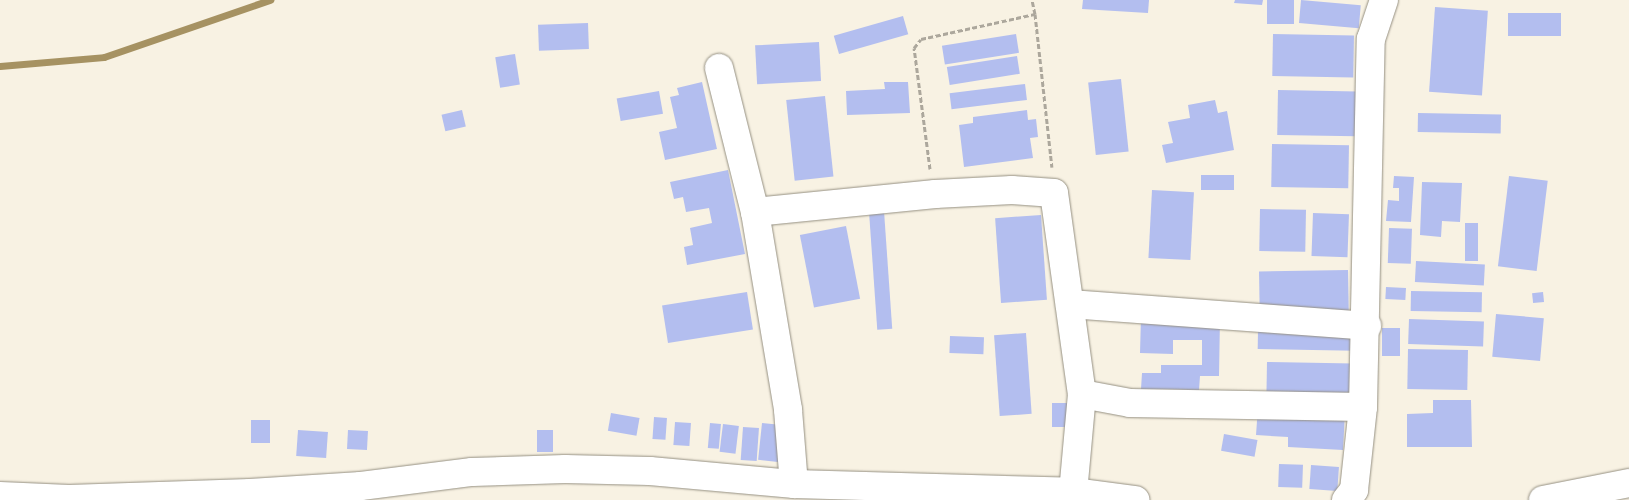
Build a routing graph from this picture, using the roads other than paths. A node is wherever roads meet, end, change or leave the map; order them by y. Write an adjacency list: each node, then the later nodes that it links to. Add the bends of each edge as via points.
1 (1384, 0): 5 (street, via 1371,39)
2 (719, 68): 3 (street)
3 (754, 212): 4 (street, via 935,194 1012,190 1054,193); 8 (street, via 788,410)
4 (1070, 304): 5 (street); 6 (street)
5 (1367, 326): 7 (street)
6 (1082, 394): 7 (street, via 1130,404); 11 (street)
7 (1363, 407): 15 (street, via 1354,490)
8 (794, 484): 10 (street); 11 (street)
9 (1629, 484): 16 (street)
10 (744, 489): 13 (street, via 650,471 519,470 432,475 361,486)
11 (1073, 492): 14 (street)
12 (0, 496): 13 (street, via 69,499)
13 (250, 496)
14 (1135, 500)
15 (1346, 500)
16 (1543, 500)

